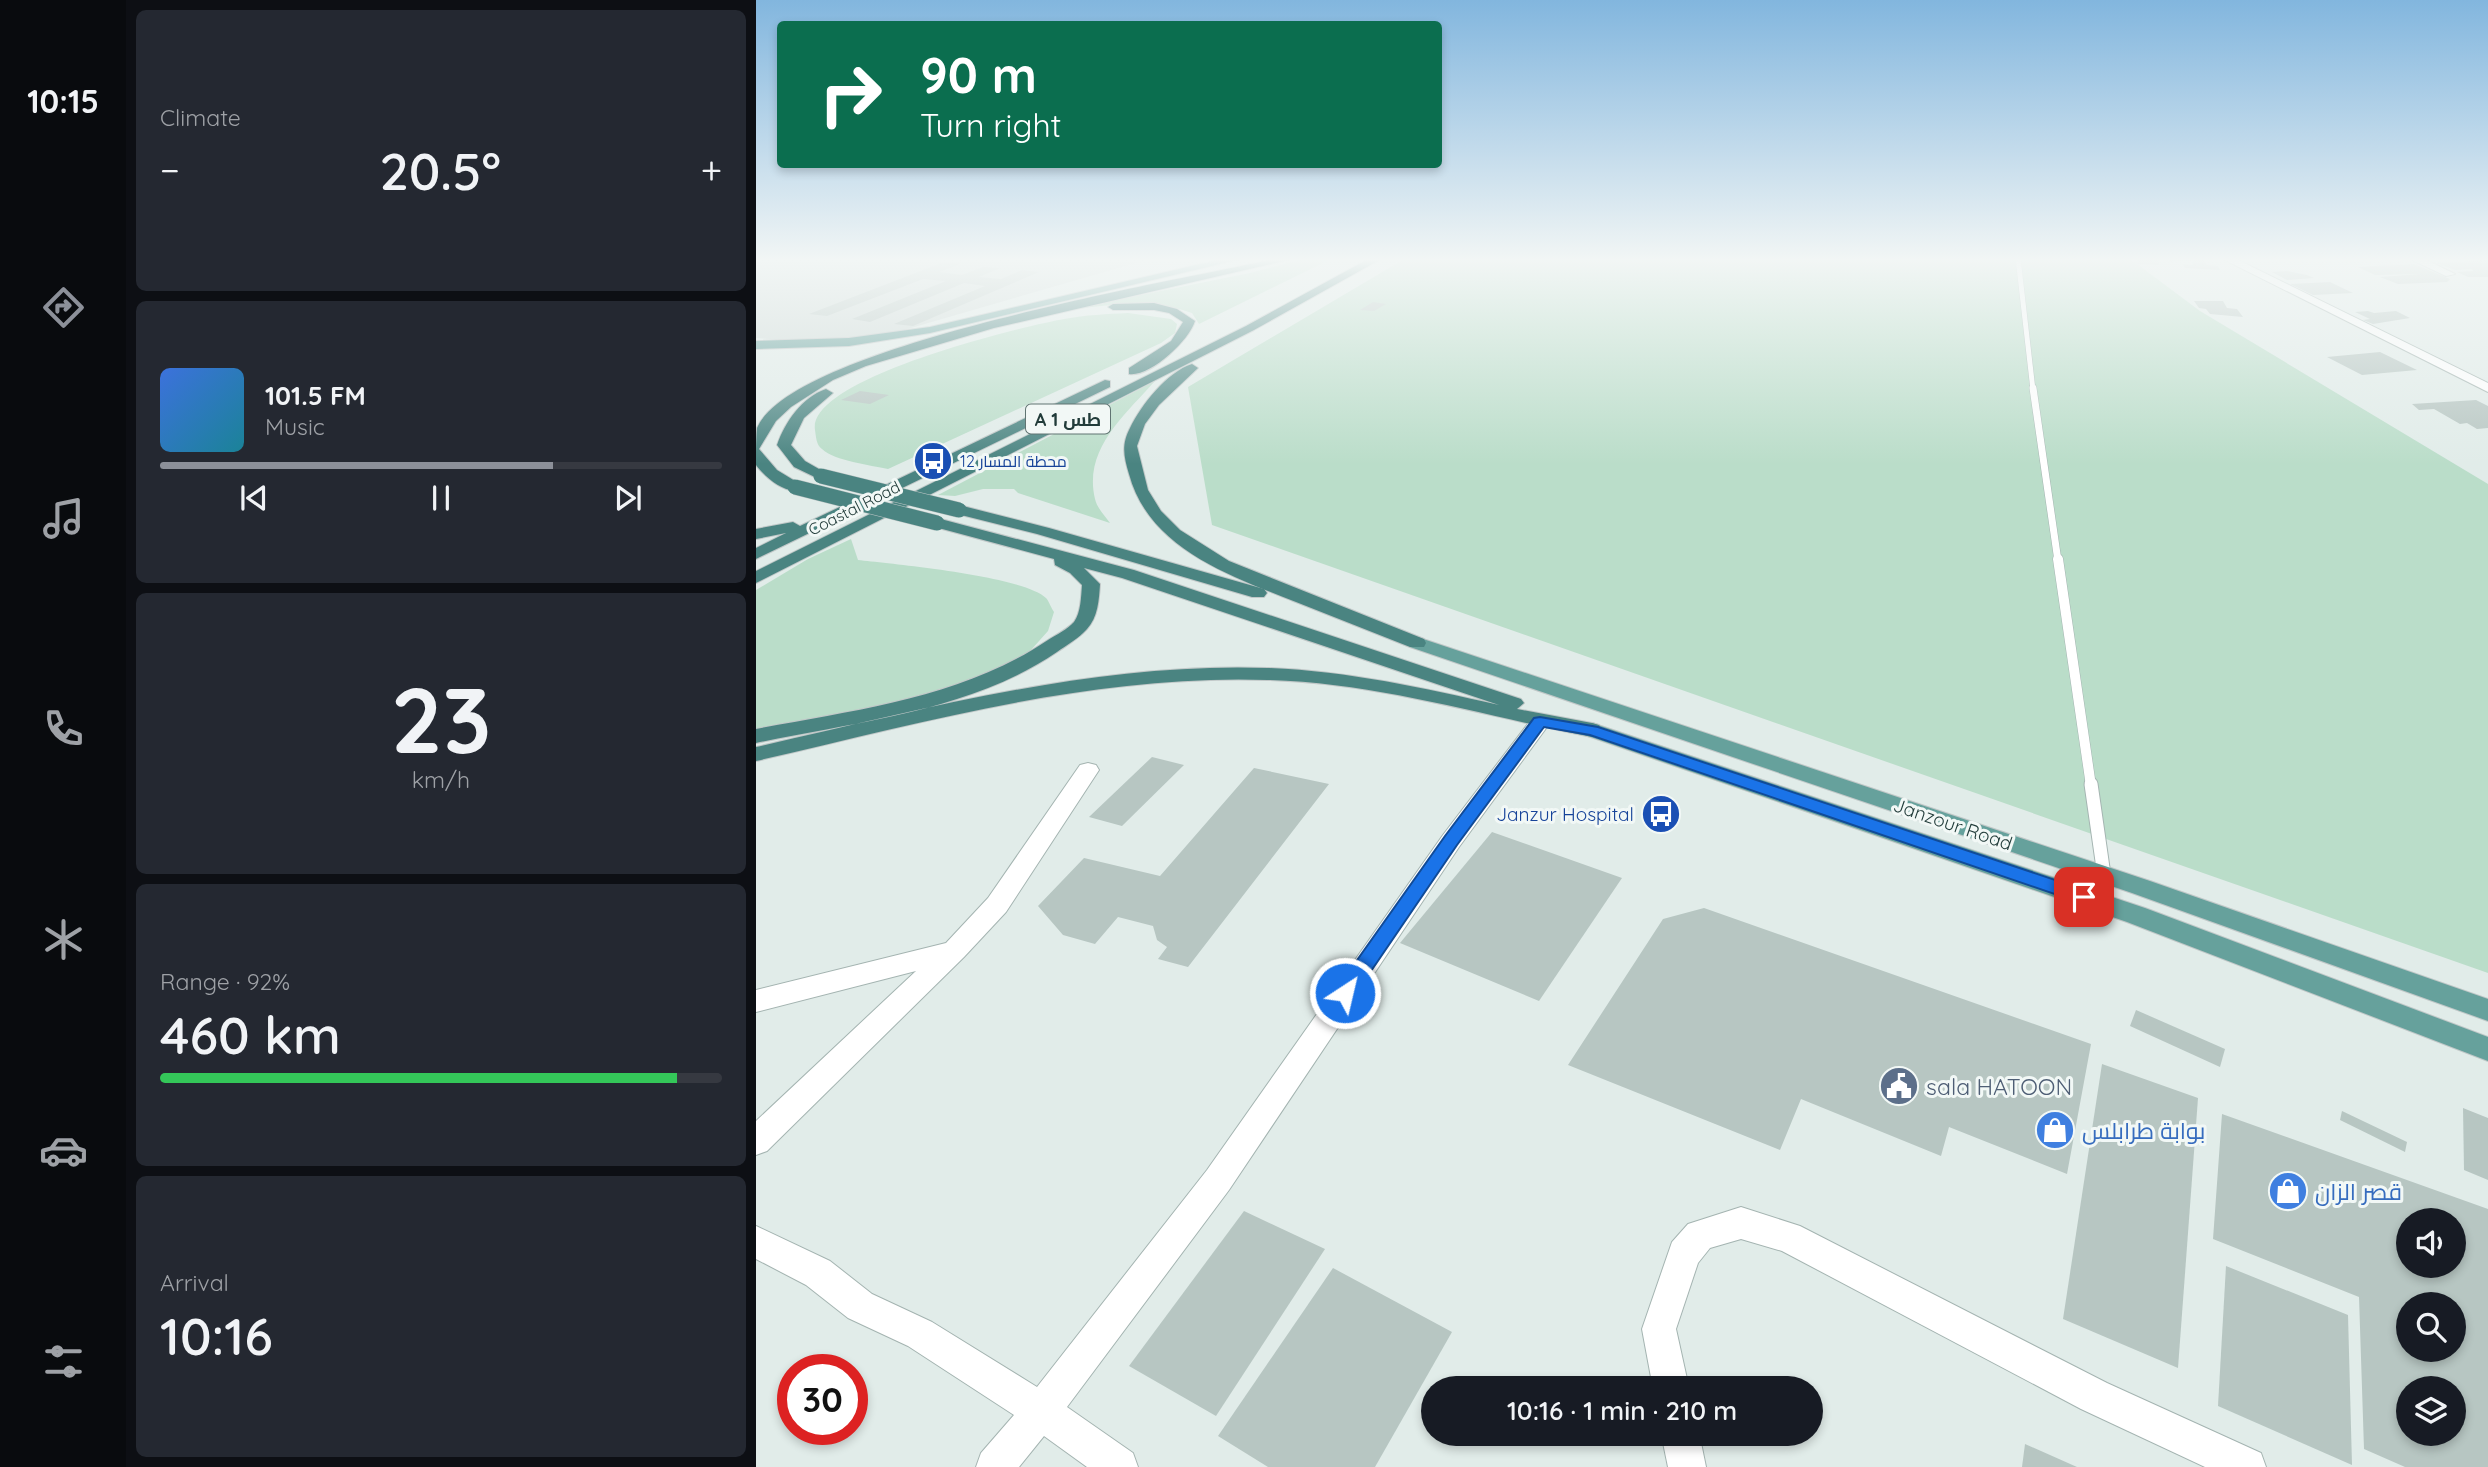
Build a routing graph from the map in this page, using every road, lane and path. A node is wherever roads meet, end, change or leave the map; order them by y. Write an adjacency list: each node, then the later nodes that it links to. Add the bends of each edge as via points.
1 (945, 326): 10 (main road, via 849,342)
2 (987, 326): 13 (highway, via 853,367 814,385 762,427)
3 (1015, 326): 20 (highway, bridge, via 922,351 836,386 807,405 790,424 784,445 806,470 821,476 1154,562)
4 (1188, 326): 11 (highway, bridge, via 1175,343)
5 (1220, 326): 11 (highway, Coastal Road / A 1 طس)
6 (1253, 326): 9 (highway, Coastal Road / A 1 طس)
7 (2026, 326): 26 (lane)
8 (2363, 326): 12 (street)
9 (1250, 328): 19 (highway, Coastal Road / A 1 طس); 20 (highway, via 1174,380 1147,411 1130,446 1135,478 1151,510 1185,543 1227,568)
10 (756, 345)
11 (1133, 371): 15 (highway, Coastal Road / A 1 طس)
12 (2488, 388)
13 (756, 446)
14 (756, 453): 17 (highway, bridge, via 762,465 796,487)
15 (835, 514): 16 (highway); 18 (highway, Coastal Road / A 1 طس)
16 (756, 534)
17 (1034, 547): 22 (highway, via 1230,607); 23 (highway, via 1076,569 1091,584 1090,606 1081,625 1053,648 968,687)
18 (756, 554)
19 (756, 578)
20 (1417, 643): 26 (main road, Janzour Road)
21 (1540, 722): 22 (highway); 24 (highway, via 1440,697 1342,680 1179,676 1074,687 984,703); 34 (street, via 1451,841 1218,1181)
22 (1592, 730): 30 (main road, Janzour Road, via 2136,915)
23 (756, 736)
24 (756, 754)
25 (1088, 770): 27 (street, via 997,905)
26 (2104, 875): 29 (main road, Janzour Road)
27 (955, 950): 28 (street); 31 (street)
28 (756, 1001)
29 (2488, 1010)
30 (2488, 1049)
31 (756, 1141)
32 (756, 1242): 34 (street, via 818,1273 860,1306 920,1334)
33 (1669, 1376): 39 (street, via 1659,1329 1684,1254 1700,1235 1741,1223 1788,1237 2094,1396)
34 (1041, 1411): 36 (street); 37 (street)
35 (1682, 1446): 38 (street)
36 (995, 1467)
37 (1119, 1467)
38 (1686, 1467)
39 (2247, 1467)

